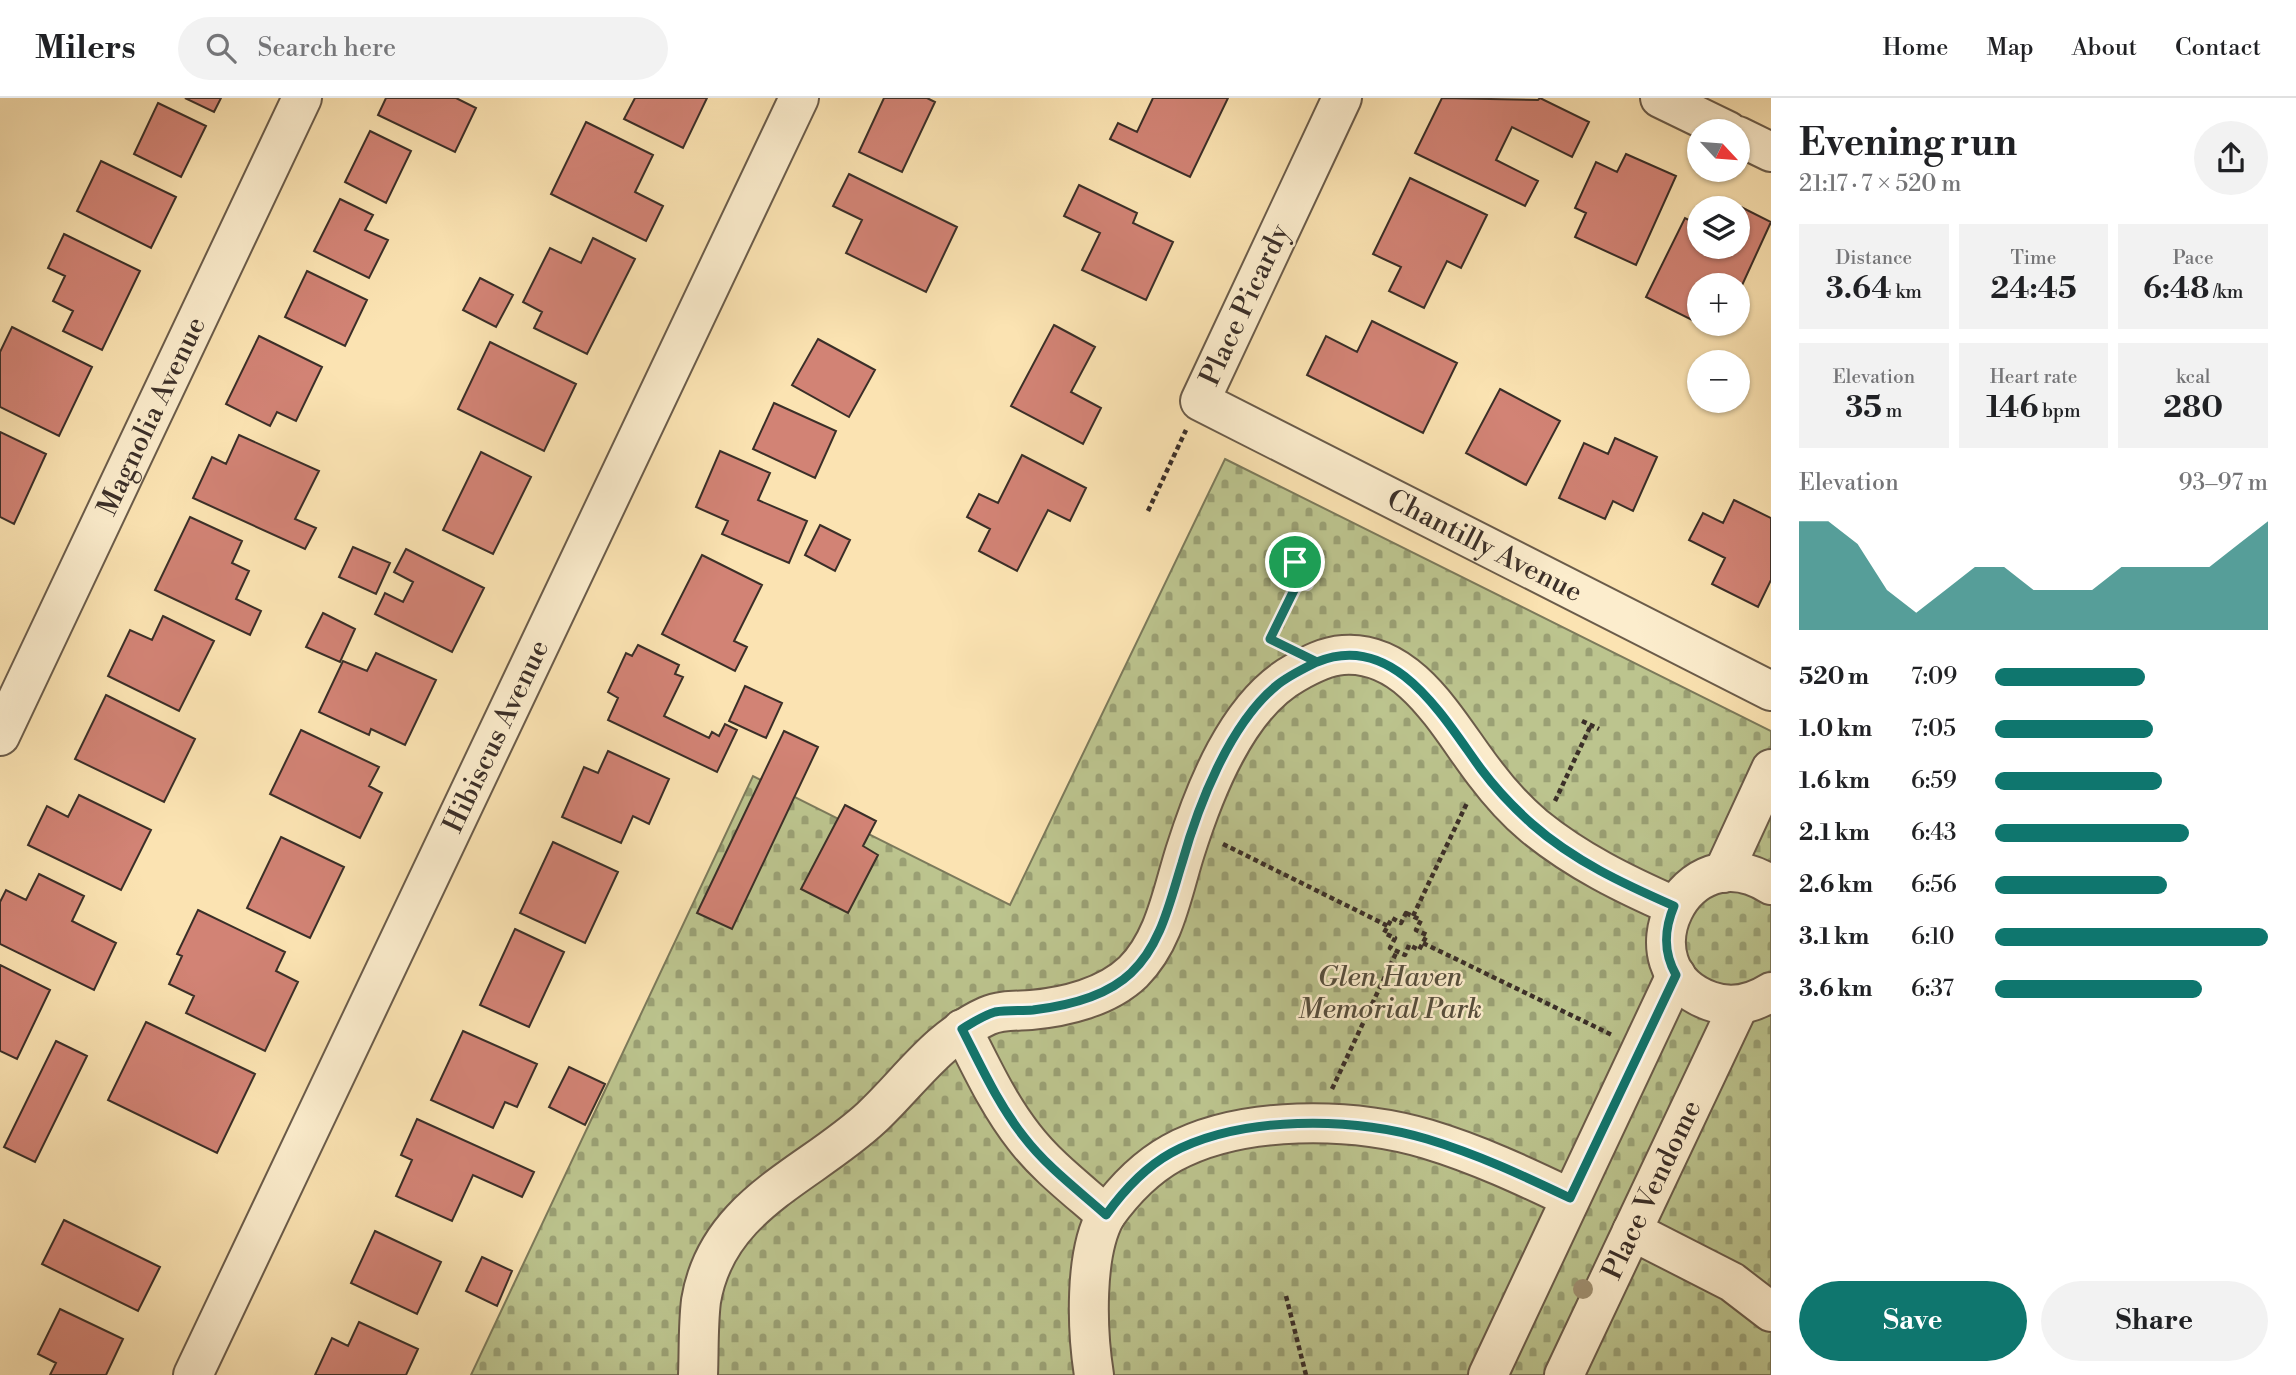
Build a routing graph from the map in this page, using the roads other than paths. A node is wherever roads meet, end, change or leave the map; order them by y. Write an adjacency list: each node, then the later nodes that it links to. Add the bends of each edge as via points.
1 (302, 98): 10 (street, Magnolia Avenue)
2 (799, 98): 22 (street, Hibiscus Avenue)
3 (1342, 98): 8 (street, Place Picardy)
4 (1660, 98): 5 (street)
5 (1703, 119)
6 (1750, 142): 7 (street)
7 (1771, 152)
8 (1200, 401): 9 (street, Chantilly Avenue)
9 (1771, 691)
10 (0, 736)
11 (1771, 769): 12 (street)
12 (1723, 873): 13 (street, via 1745,874); 14 (street, via 1693,885)
13 (1771, 885)
14 (1674, 906): 15 (street, via 1666,943); 17 (street, via 1597,870 1541,831 1483,771 1438,708 1399,672 1377,661 1338,655 1275,687 1249,715 1219,767 1193,830 1166,918 1146,956 1127,977 1071,1004 995,1013)
15 (1676, 975): 16 (street, Place Vendome, via 1699,996 1719,1004); 18 (street)
16 (1755, 998): 20 (street, Place Vendome)
17 (962, 1029): 19 (street, via 1024,1138); 23 (street, via 932,1053 870,1119 768,1194 733,1230 704,1290)
18 (1570, 1198): 19 (street, via 1424,1138 1369,1127 1315,1125 1237,1131 1174,1152 1141,1174); 25 (street)
19 (1106, 1215): 24 (street, via 1096,1241 1089,1302)
20 (1632, 1231): 21 (street, via 1732,1282); 26 (street, Place Vendome)
21 (1771, 1312)
22 (193, 1375)
23 (698, 1375)
24 (1094, 1375)
25 (1488, 1375)
26 (1564, 1375)

